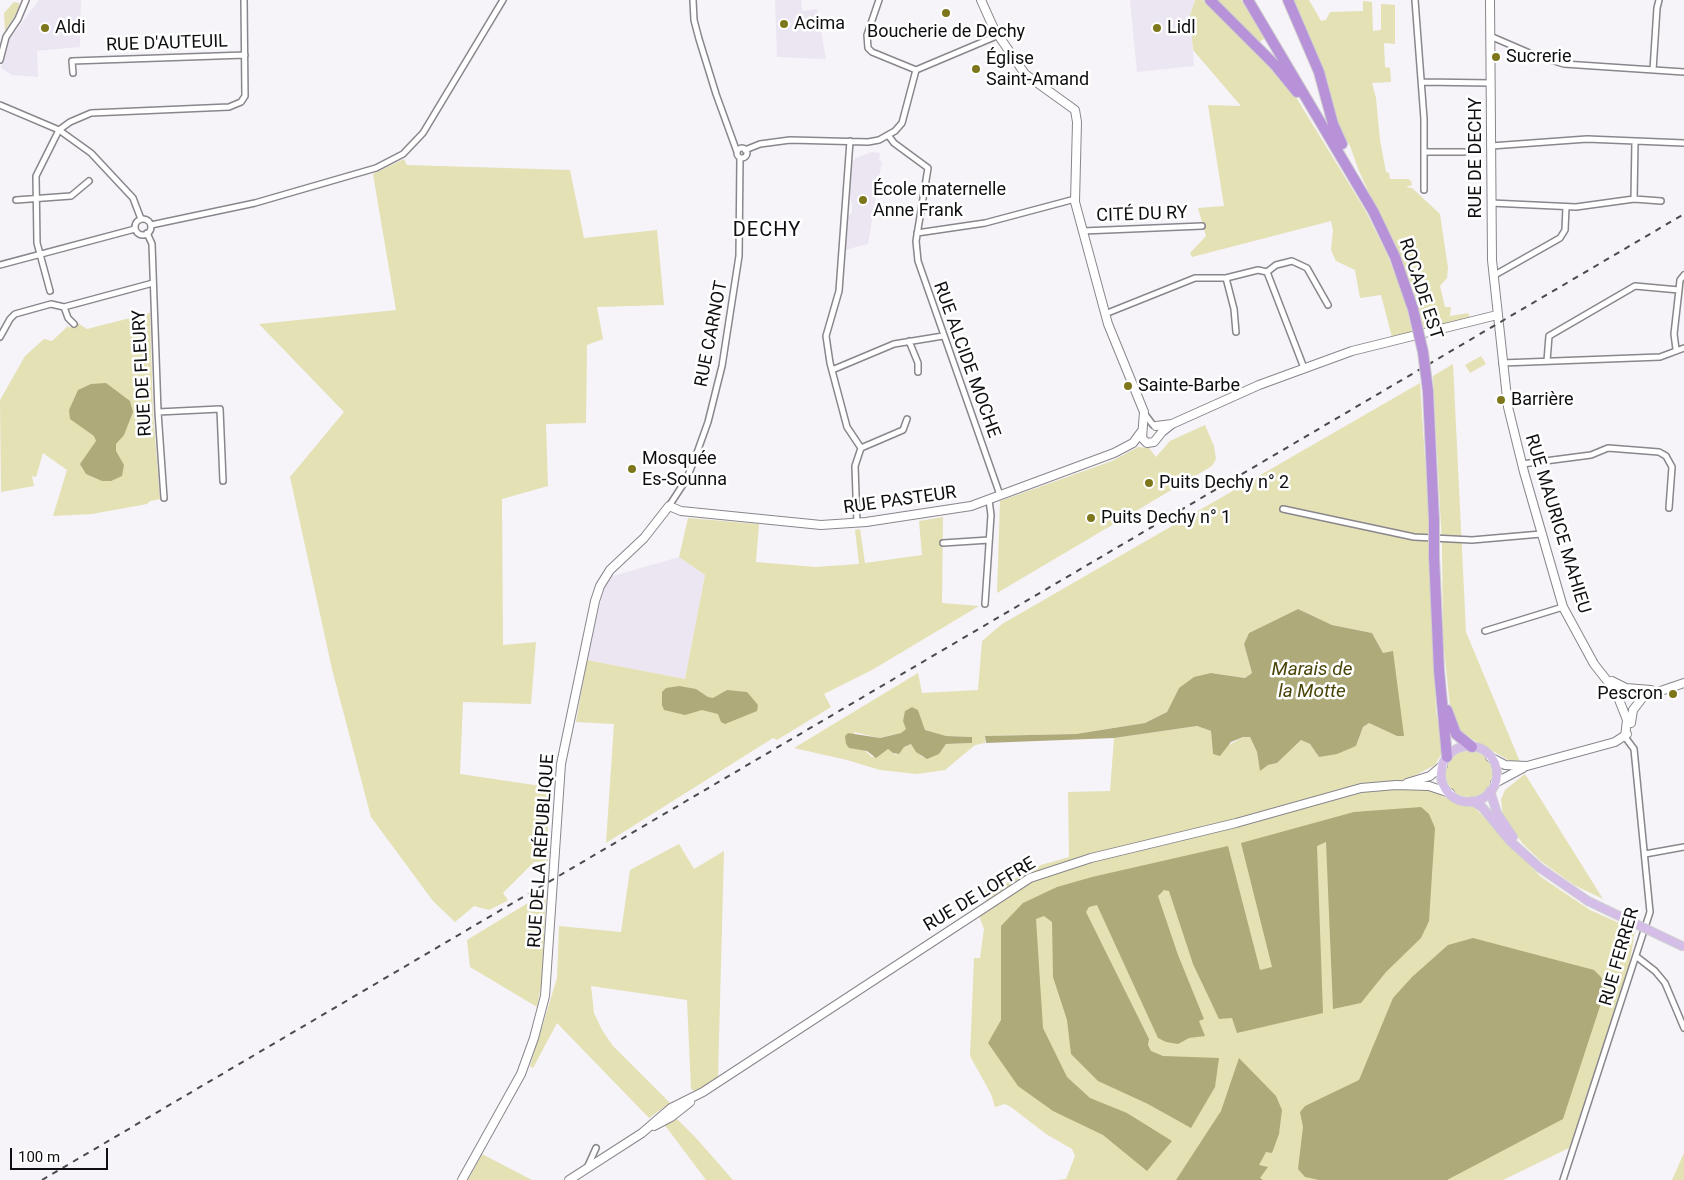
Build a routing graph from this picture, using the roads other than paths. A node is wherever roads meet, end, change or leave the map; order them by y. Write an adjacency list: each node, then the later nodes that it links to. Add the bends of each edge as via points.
1 (22, 0): 17 (street)
2 (26, 0): 17 (street)
3 (244, 0): 20 (street)
4 (502, 0): 52 (street, via 423,133 403,154 376,168 246,205)
5 (693, 0): 37 (street, via 699,39)
6 (879, 0): 22 (street, via 867,35 868,48)
7 (981, 0): 18 (street)
8 (986, 0): 18 (street)
9 (1210, 0): 30 (highway, via 1280,71)
10 (1248, 0): 30 (highway, ROCADE EST)
11 (1288, 0): 42 (highway, via 1319,72 1333,124)
12 (1415, 0): 26 (street)
13 (1490, 0): 19 (street, RUE DE DECHY)
14 (1654, 0): 16 (street)
15 (1659, 0): 16 (street)
16 (1656, 8): 23 (street)
17 (22, 10): 21 (street, via 6,37)
18 (999, 34): 22 (street); 45 (street, via 1028,77 1075,110)
19 (1490, 36): 23 (street, via 1564,64); 27 (street, RUE DE DECHY)
20 (244, 55): 24 (street, RUE D'AUTEUIL, via 72,61); 29 (street, via 245,96 241,102 229,107 91,113)
21 (0, 60)
22 (916, 70): 31 (street, via 902,123)
23 (1653, 70): 25 (street)
24 (73, 72)
25 (1684, 72)
26 (1422, 82): 27 (street); 38 (street)
27 (1491, 83): 35 (street, RUE DE DECHY)
28 (0, 105): 29 (street)
29 (59, 130): 44 (street, via 36,173); 51 (street, via 100,161 133,198)
30 (1326, 130): 42 (highway, ROCADE EST)
31 (888, 135): 32 (street, via 873,142); 57 (street, RUE ALCIDE MOCHE, via 928,168)
32 (850, 141): 36 (street, via 785,140); 81 (street, via 839,291 826,331)
33 (1636, 141): 34 (street); 35 (street, via 1570,140); 46 (street)
34 (1684, 143)
35 (1491, 146): 49 (street, RUE DE DECHY)
36 (746, 150): 37 (street, via 740,148); 40 (street, via 746,156)
37 (737, 152): 40 (street)
38 (1424, 152): 39 (street); 43 (street)
39 (1464, 152)
40 (740, 158): 98 (street, RUE CARNOT, via 739,256 724,359 702,439 688,475)
41 (89, 181): 44 (street, via 71,196)
42 (1360, 187): 110 (highway, ROCADE EST, bridge, via 1388,240 1413,308 1423,352 1428,391)
43 (1424, 190)
44 (36, 199): 47 (street); 58 (street)
45 (1075, 199): 55 (street); 57 (street, via 985,223)
46 (1634, 199): 48 (street); 50 (street, via 1596,206)
47 (16, 200)
48 (1661, 201)
49 (1491, 203): 50 (street); 62 (street, RUE DE DECHY)
50 (1566, 207): 62 (street, via 1565,230 1560,238)
51 (141, 219): 52 (street); 54 (street)
52 (151, 225): 56 (street)
53 (1202, 226): 55 (street, CITÉ DU RY)
54 (135, 229): 56 (street, via 141,234); 58 (street)
55 (1083, 231): 69 (street)
56 (147, 233): 64 (street, RUE DE FLEURY, via 152,248)
57 (917, 233): 73 (street, RUE ALCIDE MOCHE, via 919,266)
58 (40, 254): 59 (street); 66 (street)
59 (0, 265)
60 (1267, 272): 63 (street, via 1258,270); 67 (street, via 1279,263 1300,263 1307,268); 80 (street)
61 (1684, 275): 65 (street)
62 (1493, 276): 70 (street, RUE DE DECHY)
63 (1226, 278): 69 (street, via 1195,278); 72 (street)
64 (154, 283): 68 (street); 83 (street, RUE DE FLEURY)
65 (1679, 290): 77 (street, via 1674,334); 78 (street, via 1633,287 1549,336)
66 (50, 291)
67 (1328, 305)
68 (64, 307): 71 (street); 74 (street, via 51,304 15,314)
69 (1105, 314): 84 (street)
70 (1497, 315): 79 (street, RUE MAURICE MAHIEU); 80 (street, via 1358,349)
71 (74, 324)
72 (1236, 332)
73 (943, 336): 75 (street); 95 (street, RUE ALCIDE MOCHE)
74 (0, 337)
75 (909, 341): 81 (street); 82 (street)
76 (1684, 348): 77 (street)
77 (1676, 349): 78 (street, via 1660,357)
78 (1547, 361): 79 (street)
79 (1502, 363): 93 (street, RUE MAURICE MAHIEU, via 1510,419)
80 (1304, 368): 86 (street)
81 (832, 370): 91 (street, via 848,430)
82 (918, 372)
83 (158, 412): 94 (street, via 220,409); 96 (street, RUE DE FLEURY)
84 (1144, 412): 87 (street); 88 (street)
85 (907, 419): 91 (street, via 903,430)
86 (1172, 424): 87 (street); 89 (street)
87 (1154, 425): 88 (street); 89 (street)
88 (1142, 430): 90 (street, via 1142,439); 92 (street, RUE PASTEUR)
89 (1160, 434): 90 (street, via 1155,442)
90 (1148, 443): 92 (street, RUE PASTEUR)
91 (861, 448): 101 (street, via 855,466)
92 (1126, 448): 95 (street, RUE PASTEUR)
93 (1522, 464): 99 (street, via 1591,455 1608,448 1659,452 1666,456 1672,467); 102 (street, RUE MAURICE MAHIEU)
94 (223, 481)
95 (1000, 495): 97 (street, RUE PASTEUR)
96 (164, 498)
97 (989, 500): 101 (street, RUE PASTEUR, via 972,506); 103 (street)
98 (669, 506): 101 (street, RUE PASTEUR, via 680,511 806,525); 133 (street, RUE DE LA RÉPUBLIQUE, via 644,538 607,573 597,591 560,770 545,996 521,1074)
99 (1669, 508)
100 (1283, 509): 102 (street, via 1414,537 1472,540)
101 (857, 522)
102 (1541, 534): 106 (street, RUE MAURICE MAHIEU)
103 (989, 540): 104 (street); 105 (street)
104 (943, 543)
105 (985, 604)
106 (1563, 607): 107 (street); 108 (street, RUE MAURICE MAHIEU)
107 (1485, 631)
108 (1602, 674): 111 (street, RUE MAURICE MAHIEU); 113 (street, RUE MAURICE MAHIEU, via 1614,688)
109 (1684, 682): 112 (street)
110 (1440, 684): 116 (highway, via 1455,732); 118 (highway)
111 (1630, 688): 112 (street); 113 (street, via 1620,692); 114 (street, via 1638,694)
112 (1663, 688): 114 (street, via 1644,695)
113 (1619, 701): 114 (street, via 1627,708); 115 (street, via 1627,720)
114 (1637, 703): 115 (street)
115 (1625, 737): 119 (street); 126 (street, RUE FERRER, via 1634,748)
116 (1472, 747): 117 (main road); 118 (main road, via 1458,748)
117 (1490, 756): 119 (street, via 1505,765); 120 (main road, via 1496,769)
118 (1445, 761): 121 (street, RUE DE LOFFRE, via 1428,777); 123 (main road, via 1442,779)
119 (1527, 766): 120 (street)
120 (1495, 783): 122 (main road)
121 (1396, 785): 123 (street, RUE DE LOFFRE, via 1429,786); 132 (street, RUE DE LOFFRE, via 1337,793 1236,823 1091,858 1030,878 702,1092 672,1117 642,1132)
122 (1490, 791): 124 (main road); 127 (main road, via 1499,817)
123 (1450, 793): 124 (main road, via 1461,800)
124 (1472, 801): 127 (main road, via 1482,807 1510,841)
125 (1684, 847): 126 (street)
126 (1645, 854): 129 (street, RUE FERRER, via 1650,912)
127 (1530, 858): 128 (main road, bridge, via 1559,883 1588,901)
128 (1684, 947)
129 (1637, 957): 130 (street, via 1665,982); 135 (street, RUE FERRER)
130 (1684, 1028)
131 (596, 1148): 132 (street)
132 (586, 1169): 134 (street, RUE DE LOFFRE)
133 (462, 1180)
134 (569, 1180)
135 (1563, 1180)

